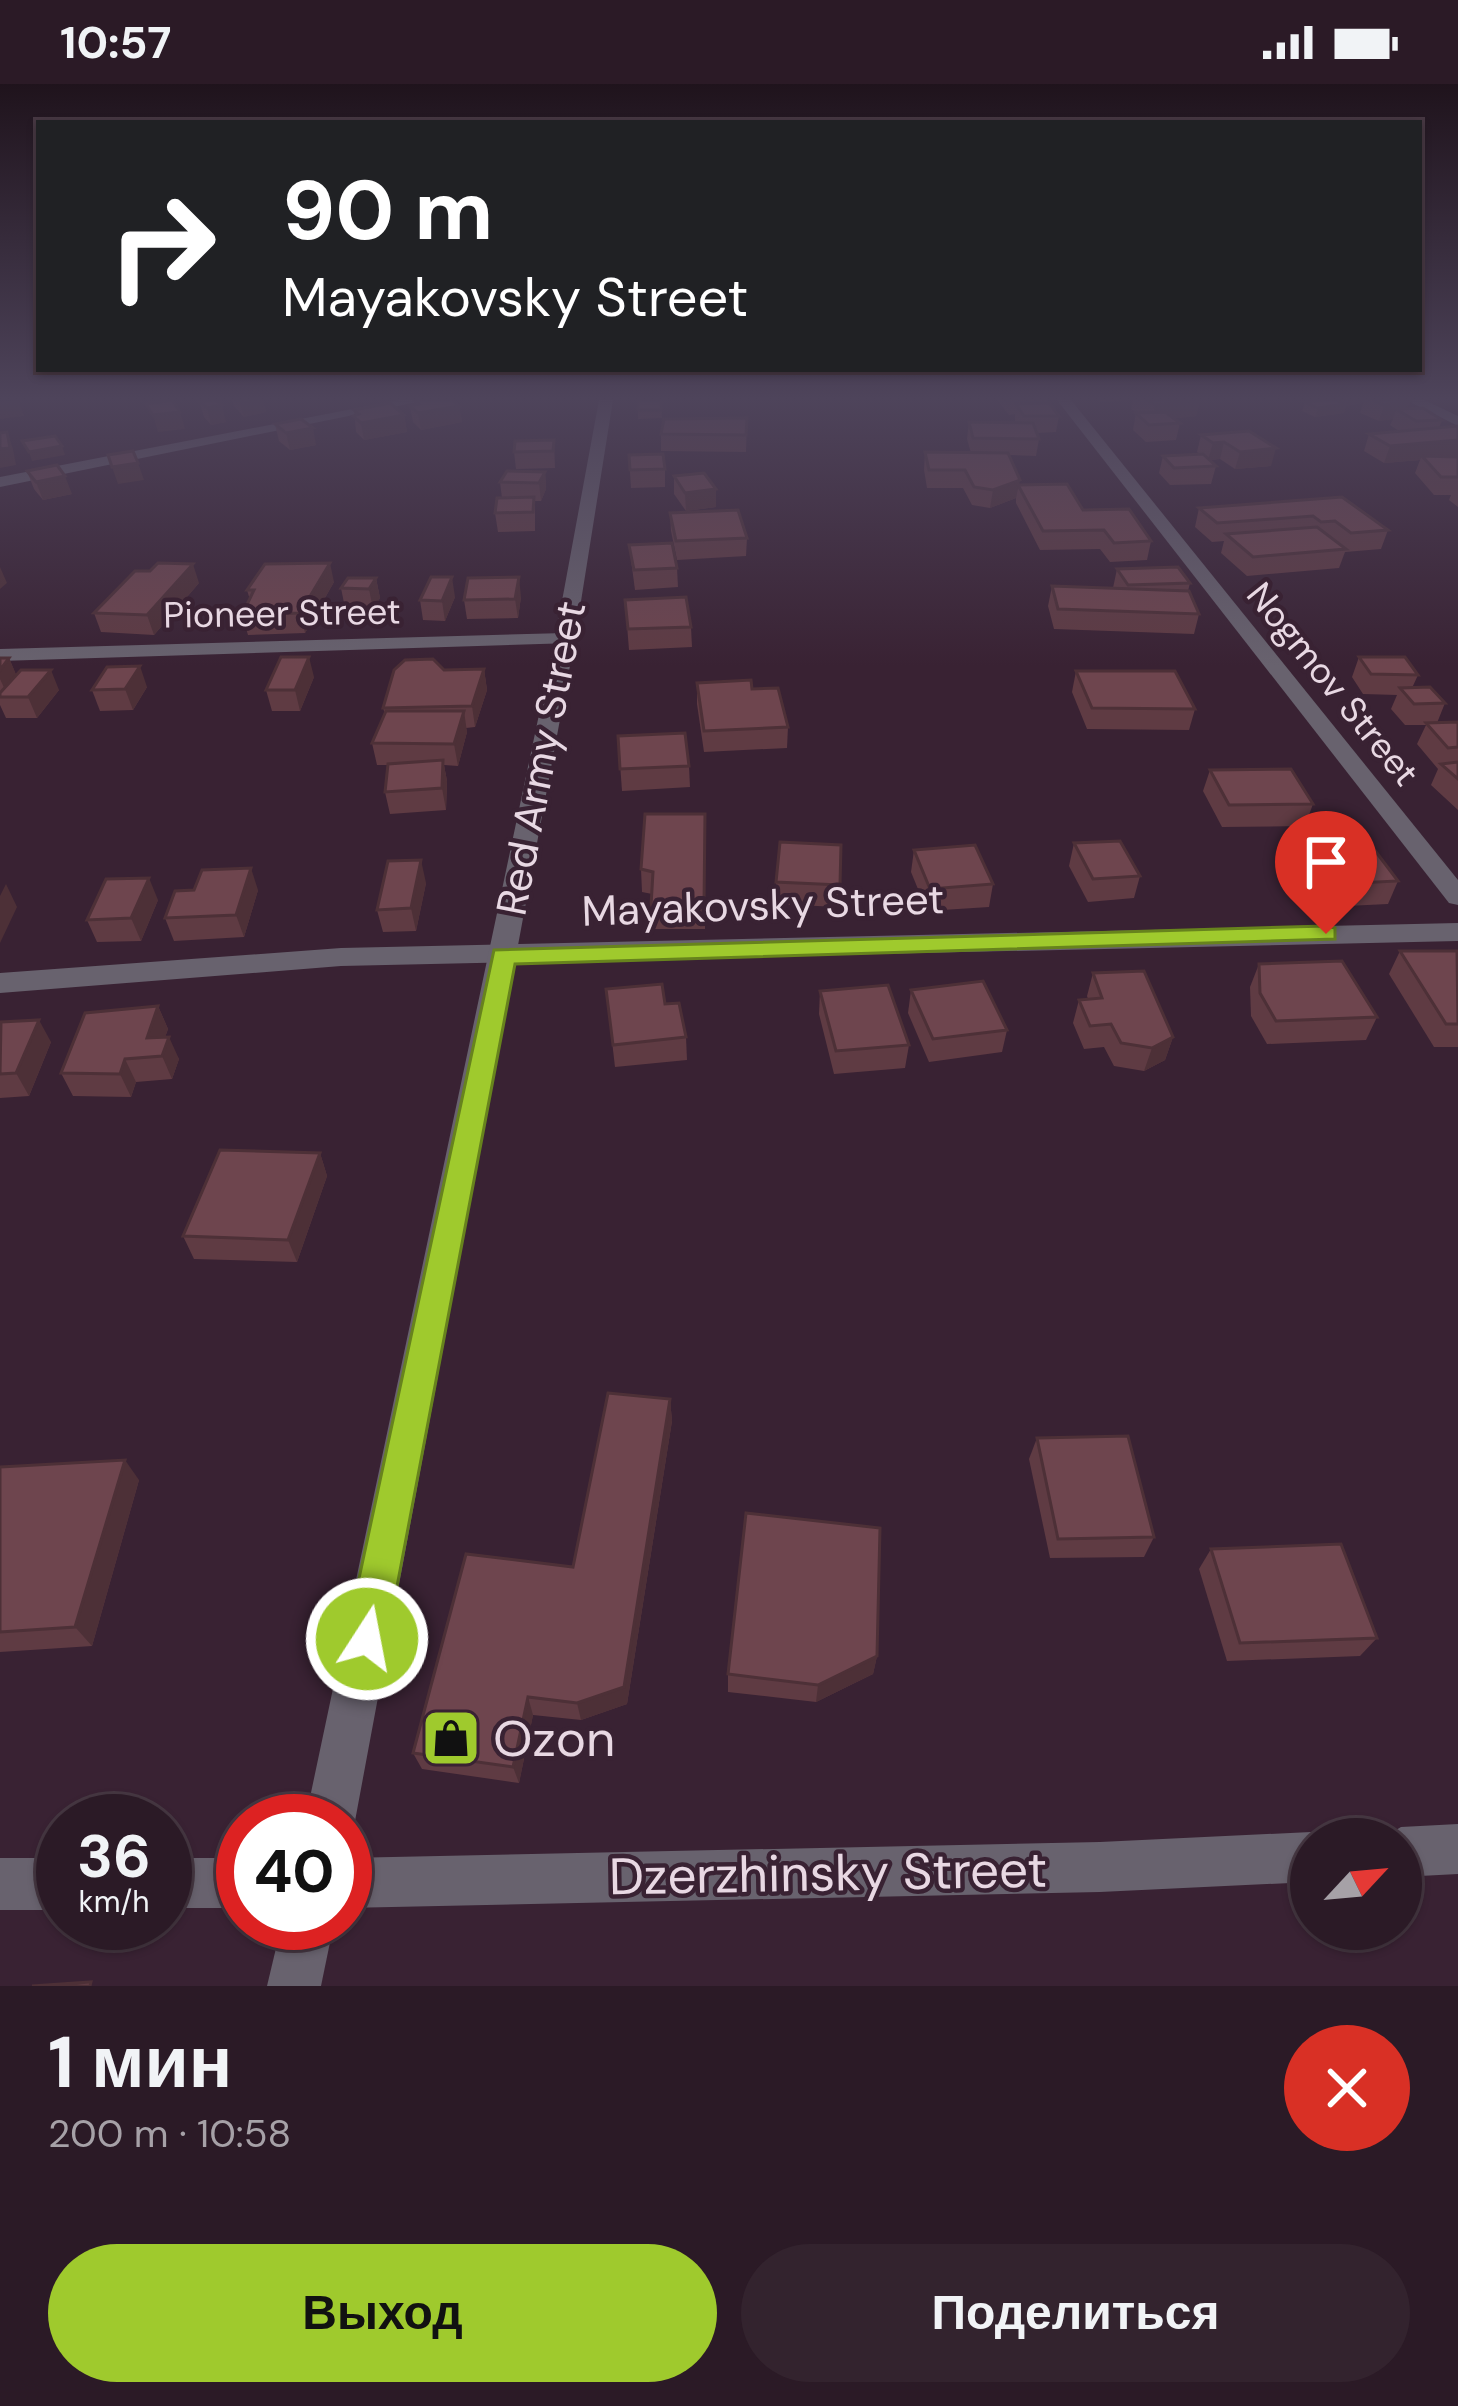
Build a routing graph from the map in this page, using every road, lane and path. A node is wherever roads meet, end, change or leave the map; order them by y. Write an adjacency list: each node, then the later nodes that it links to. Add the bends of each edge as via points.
1 (591, 489): 3 (street, Red Army Street)
2 (1134, 489): 5 (street, Nogmov Street)
3 (565, 639): 4 (street, Pioneer Street); 7 (street, Red Army Street)
4 (0, 655)
5 (1458, 897)
6 (1458, 932): 7 (street, Mayakovsky Street)
7 (503, 956): 8 (street, Mayakovsky Street, via 341,957); 9 (street, Red Army Street)
8 (0, 983)
9 (335, 1794)
10 (1458, 1850): 11 (street)
11 (1422, 1851)
12 (1290, 1858): 13 (street, Dzerzhinsky Street)
13 (372, 1881)
14 (0, 1884): 15 (street)
15 (36, 1884)
16 (302, 1950): 17 (street)
17 (294, 1986)

